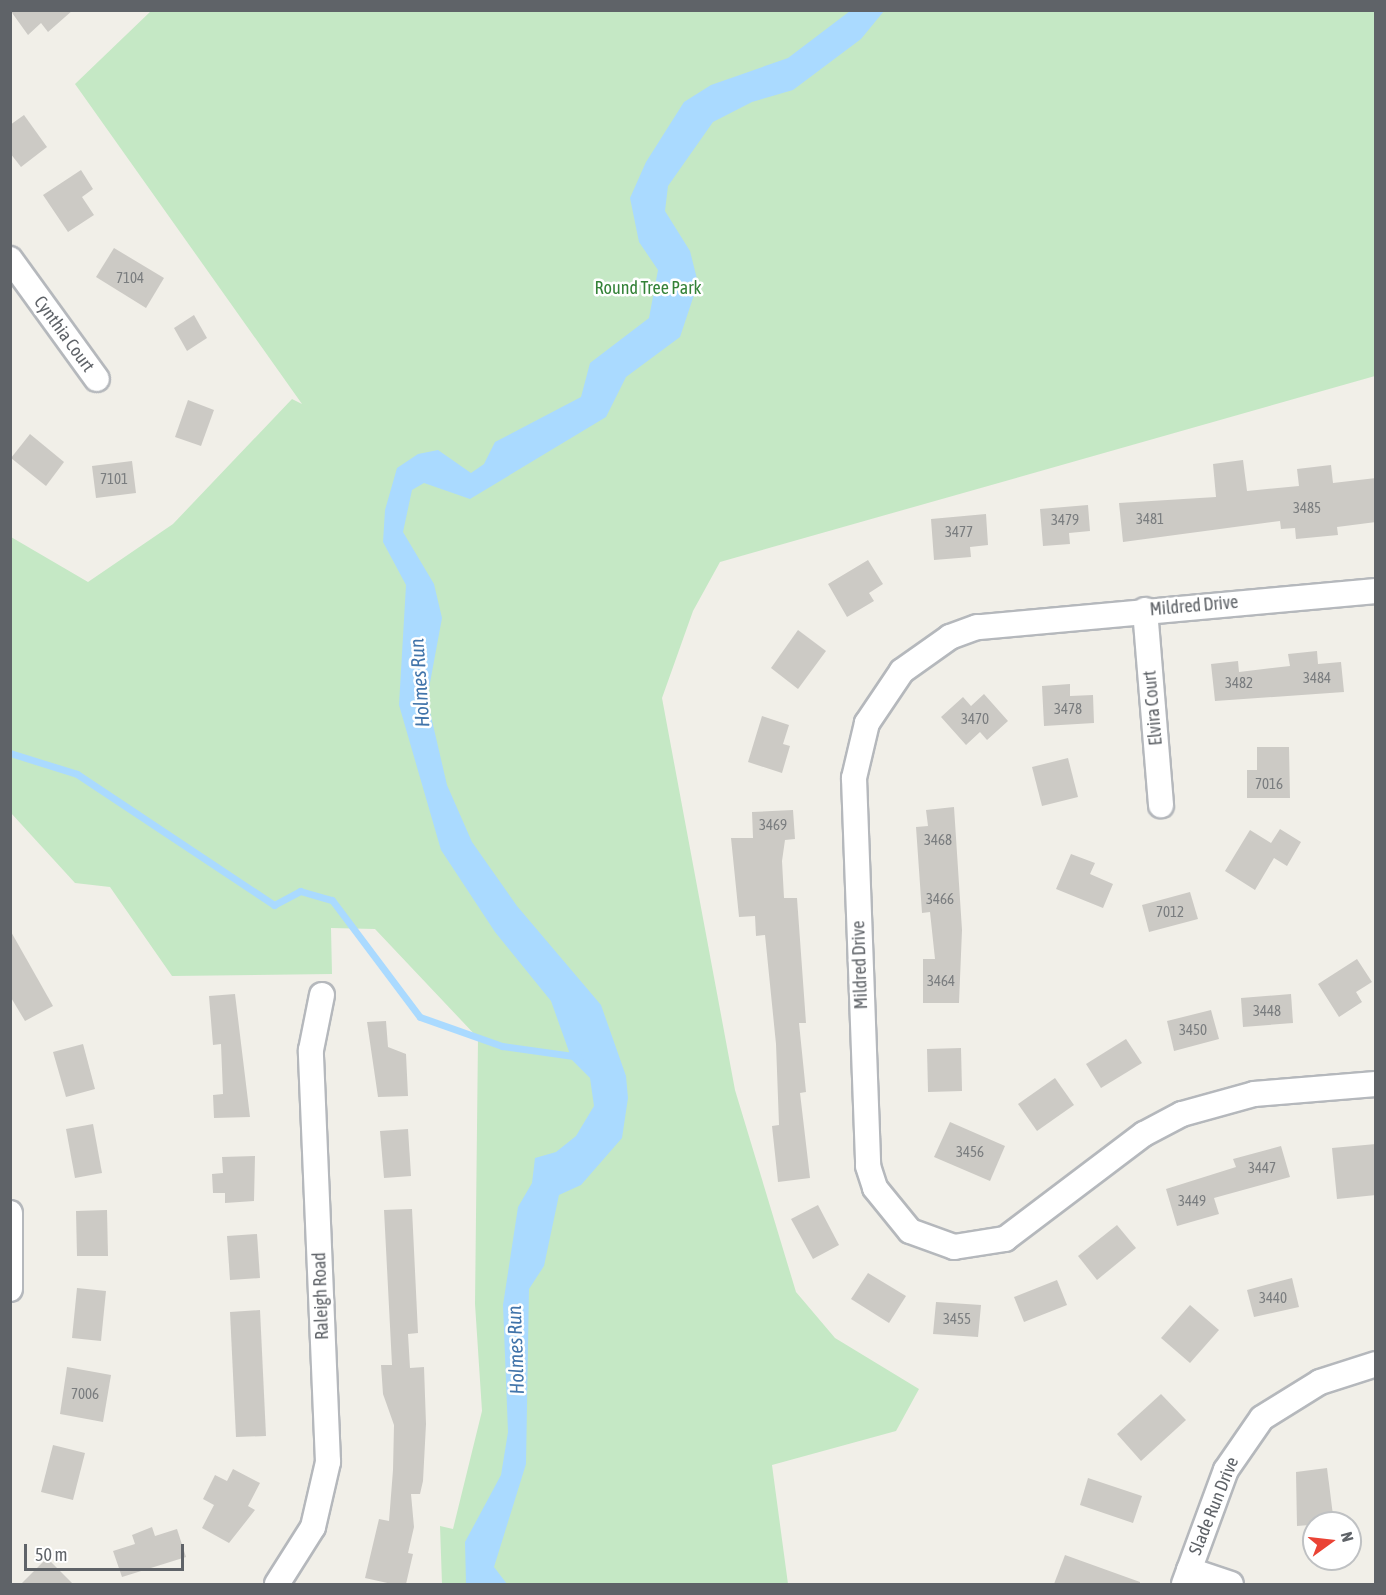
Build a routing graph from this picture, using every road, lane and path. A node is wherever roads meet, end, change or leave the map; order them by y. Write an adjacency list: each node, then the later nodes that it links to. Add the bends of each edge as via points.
1 (10, 259): 2 (street, Cynthia Court)
2 (97, 379)
3 (1376, 591): 4 (street, Mildred Drive)
4 (1145, 610): 5 (street, Elvira Court); 7 (street, Mildred Drive, via 998,623 950,637 902,671 867,723 854,778 868,1155 875,1188 910,1231 931,1242 980,1247 1018,1232 1144,1134 1182,1114 1254,1094)
5 (1161, 805)
6 (322, 995): 12 (street, Raleigh Road, via 312,1050 328,1462 313,1527)
7 (1376, 1084)
8 (10, 1213): 9 (street)
9 (10, 1289)
10 (1376, 1364): 11 (street, Slade Run Drive, via 1320,1382 1262,1418 1226,1470)
11 (1186, 1577): 13 (street)
12 (277, 1584)
13 (1231, 1584)

